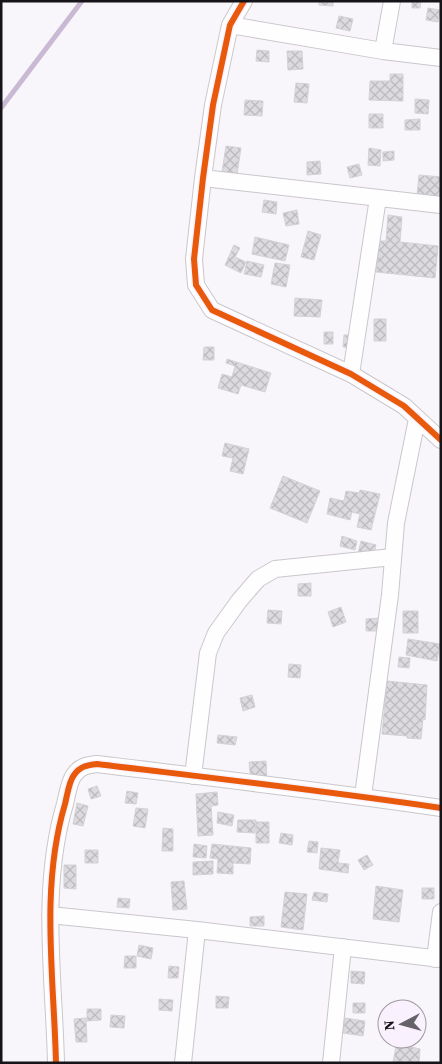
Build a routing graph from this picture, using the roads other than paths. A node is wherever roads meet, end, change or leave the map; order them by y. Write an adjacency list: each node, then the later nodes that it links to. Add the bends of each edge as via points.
1 (244, 1): 3 (street)
2 (392, 1): 4 (street)
3 (230, 25): 4 (street); 6 (street)
4 (383, 51): 5 (street)
5 (441, 58)
6 (203, 178): 7 (street); 9 (street, via 194,259 196,286 212,310)
7 (378, 198): 8 (street); 9 (street)
8 (441, 205)
9 (351, 374): 10 (street, via 404,406)
10 (417, 418): 11 (street); 12 (street, via 396,523)
11 (441, 440)
12 (393, 557): 13 (street, via 275,569 258,579 216,633 208,653); 14 (street)
13 (193, 776): 14 (street); 17 (street, via 84,765 74,775 58,827 51,869)
14 (363, 796): 15 (street)
15 (441, 808)
16 (441, 912): 20 (street)
17 (50, 915): 18 (street); 21 (street)
18 (197, 930): 19 (street); 22 (street)
19 (343, 947): 20 (street); 23 (street)
20 (438, 959)
21 (56, 1063)
22 (183, 1063)
23 (331, 1063)

